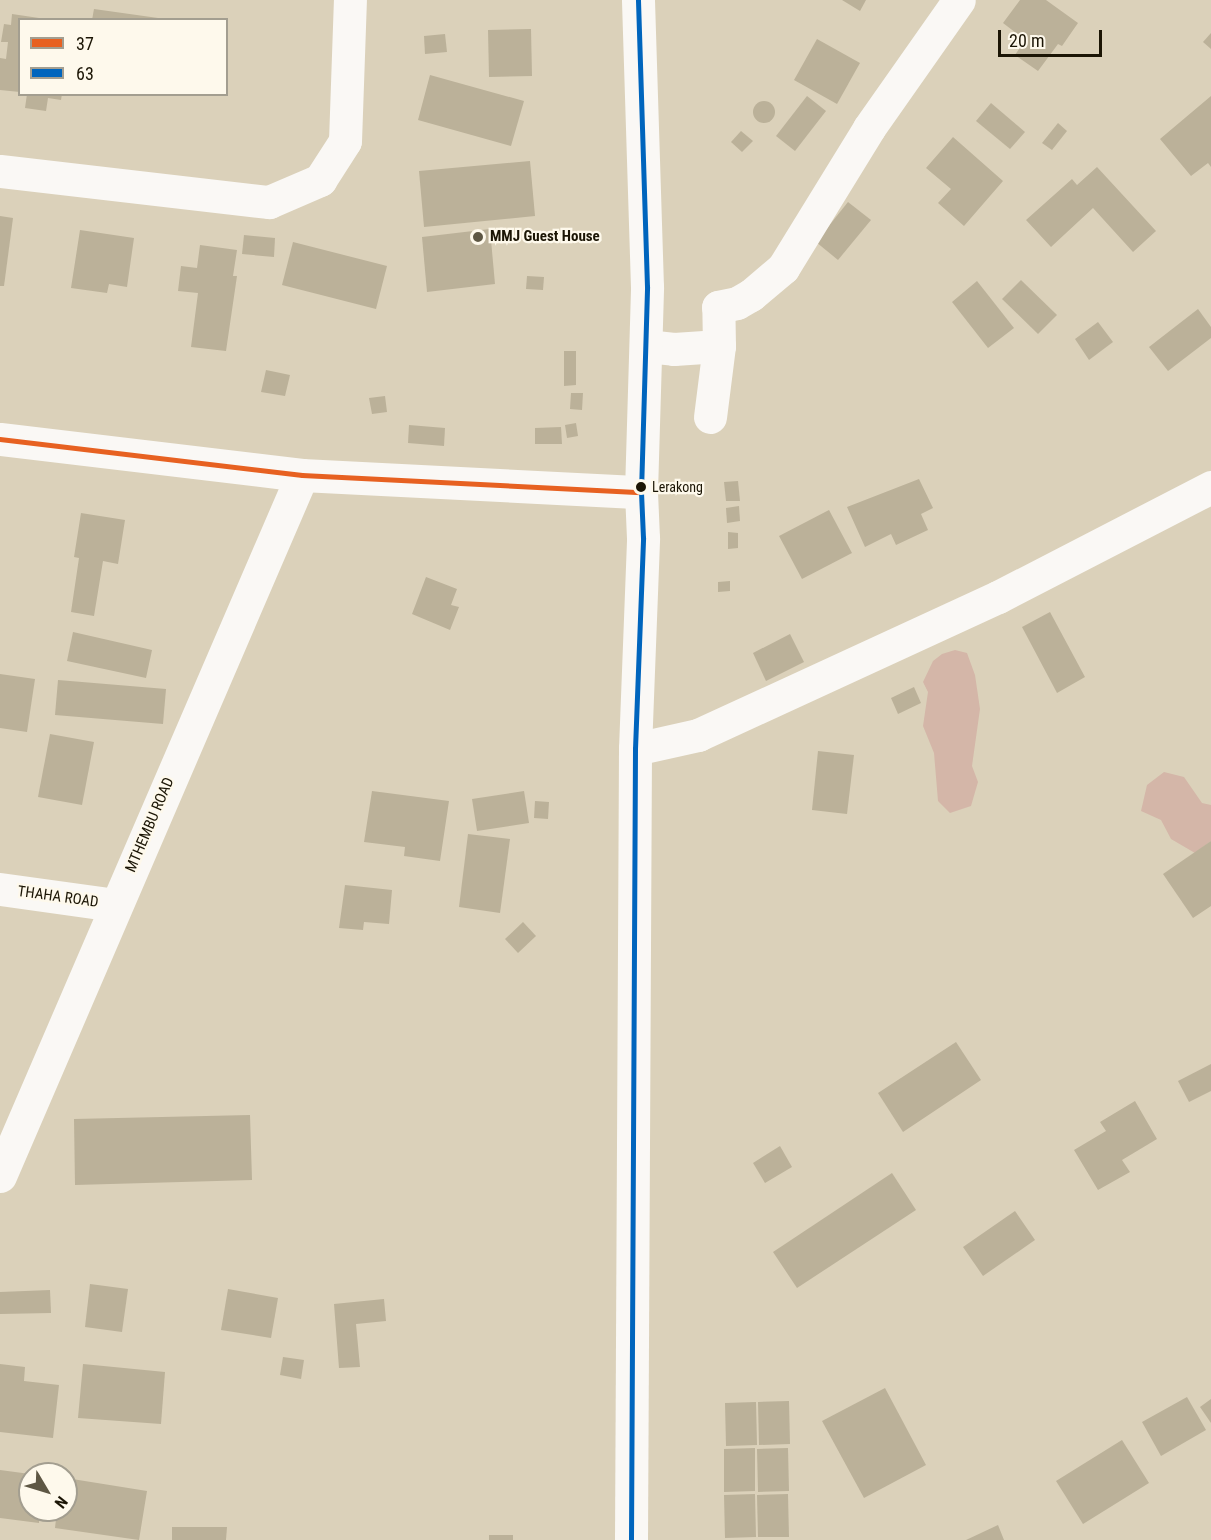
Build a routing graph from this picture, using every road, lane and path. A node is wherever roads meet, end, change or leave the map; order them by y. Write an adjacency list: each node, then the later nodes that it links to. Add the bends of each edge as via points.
1 (350, 0): 4 (street, via 345,141 320,180 269,202)
2 (638, 0): 5 (street)
3 (960, 0): 6 (street, via 869,128 783,268 751,295 718,307)
4 (0, 171)
5 (646, 345): 6 (street, via 674,349); 11 (street)
6 (719, 345): 7 (street)
7 (710, 417)
8 (0, 439): 9 (street)
9 (302, 475): 11 (street); 14 (street, MTHEMBU ROAD)
10 (1211, 488): 12 (street, via 998,597 698,735)
11 (641, 492): 12 (street, via 643,538)
12 (635, 749): 16 (street)
13 (0, 889): 14 (street, THAHA ROAD)
14 (116, 905): 15 (street, MTHEMBU ROAD)
15 (0, 1176)
16 (631, 1540)

